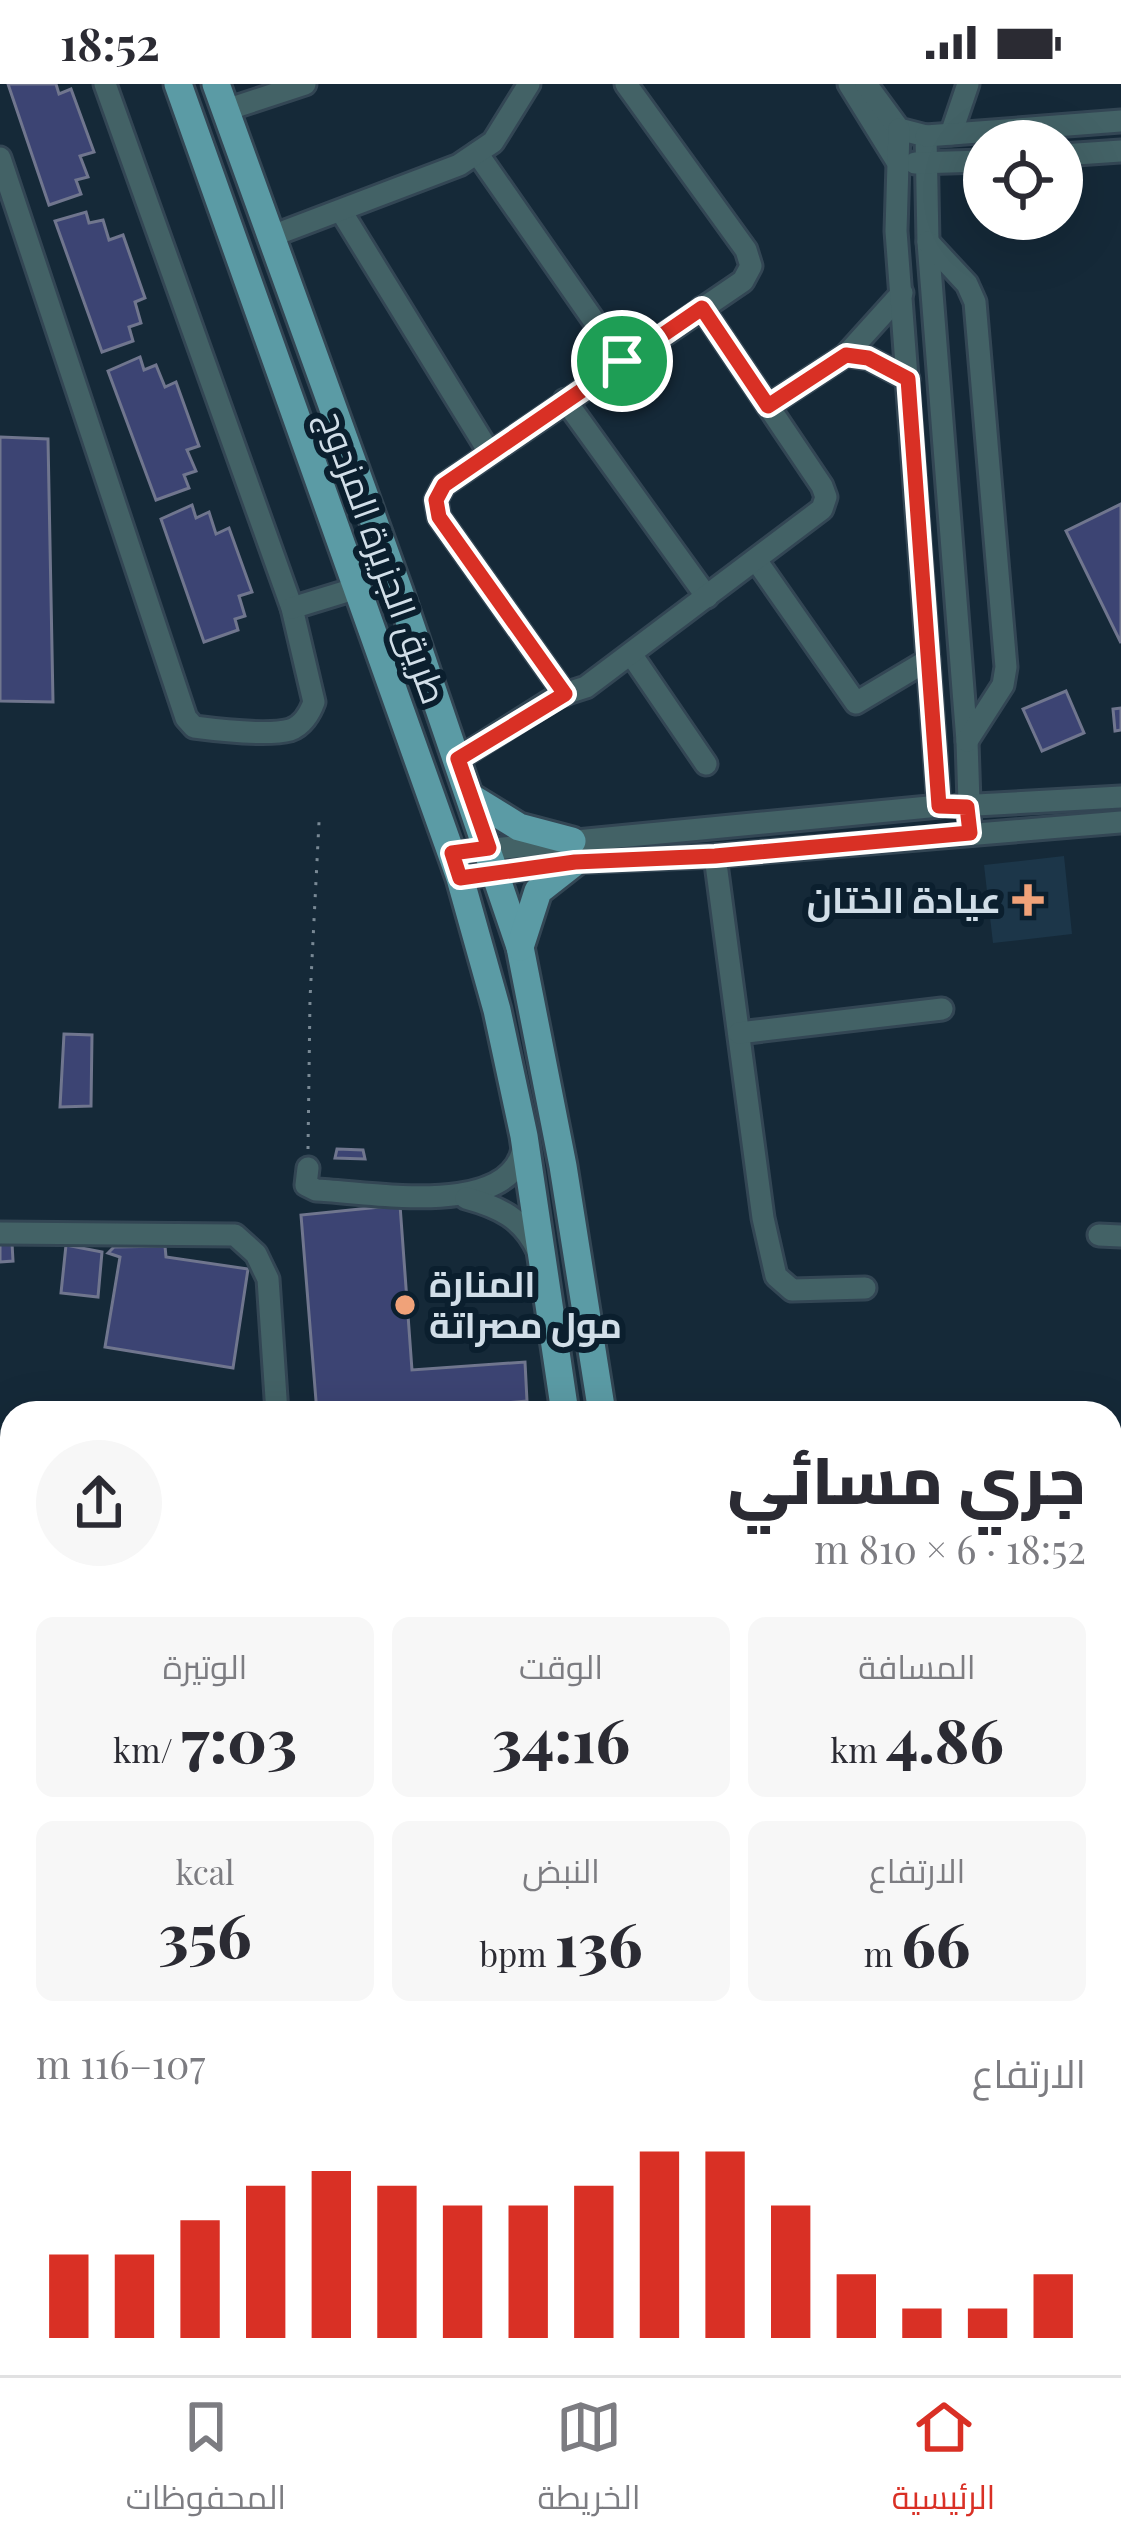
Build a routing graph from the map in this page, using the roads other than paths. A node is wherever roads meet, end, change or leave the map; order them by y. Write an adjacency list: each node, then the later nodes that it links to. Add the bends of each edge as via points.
1 (105, 84): 35 (street)
2 (178, 84): 33 (main road, طريق الجزيرة المزدوج)
3 (305, 84): 9 (street)
4 (529, 84): 15 (street)
5 (626, 84): 25 (street, via 746,250 751,266 743,281)
6 (849, 84): 18 (street)
7 (866, 84): 11 (street)
8 (968, 84): 12 (street)
9 (221, 97): 22 (main road, طريق الجزيرة المزدوج)
10 (1121, 121): 12 (street)
11 (899, 129): 13 (street); 18 (street)
12 (951, 134): 13 (street)
13 (926, 136): 20 (street)
14 (1121, 151): 16 (street)
15 (477, 154): 21 (street); 27 (street)
16 (1083, 154)
17 (0, 158): 35 (street, via 194,727 291,730 308,716 314,702)
18 (897, 161): 20 (street); 24 (street)
19 (963, 162): 20 (street)
20 (926, 165): 23 (street)
21 (341, 211): 22 (street); 31 (street)
22 (272, 236): 40 (main road, طريق الجزيرة المزدوج)
23 (928, 242): 39 (street); 39 (street, via 976,302 1006,667)
24 (902, 293): 26 (street); 28 (street)
25 (702, 308): 27 (street); 30 (street)
26 (846, 355): 28 (street); 30 (street)
27 (622, 361): 29 (street)
28 (908, 379): 37 (street)
29 (565, 400): 31 (street); 34 (street)
30 (768, 406): 32 (street, via 826,496 818,514)
31 (489, 452): 38 (street, via 444,485 439,517)
32 (757, 560): 34 (street); 37 (street, via 856,703)
33 (355, 589): 35 (street); 52 (main road, طريق الجزيرة المزدوج)
34 (707, 597): 36 (street)
35 (292, 608)
36 (631, 654): 38 (street); 41 (street)
37 (928, 660): 44 (street)
38 (565, 694): 40 (street)
39 (967, 741): 45 (street)
40 (458, 759): 43 (main road, طريق الجزيرة المزدوج)
41 (706, 764)
42 (1121, 797): 45 (street)
43 (472, 798): 49 (main road); 51 (main road, طريق الجزيرة المزدوج)
44 (939, 806): 45 (street); 48 (street); 49 (street)
45 (967, 807): 47 (street)
46 (1121, 822): 47 (street)
47 (970, 833): 48 (street)
48 (939, 835): 50 (street)
49 (574, 851): 50 (street); 51 (street); 53 (main road, via 538,891)
50 (715, 856): 55 (street)
51 (493, 860): 52 (street); 53 (main road, طريق الجزيرة المزدوج)
52 (456, 866): 56 (main road, طريق الجزيرة المزدوج)
53 (520, 947): 64 (main road, طريق الجزيرة المزدوج)
54 (942, 1009): 55 (street)
55 (739, 1033): 61 (street, via 776,1276 792,1290)
56 (524, 1136): 58 (street, via 519,1162 502,1182); 60 (main road, طريق الجزيرة المزدوج)
57 (308, 1168): 58 (street, via 306,1185 316,1190)
58 (459, 1196): 60 (street, via 492,1204 525,1228)
59 (0, 1233): 62 (street, via 235,1235 268,1279)
60 (546, 1275): 63 (main road, طريق الجزيرة المزدوج)
61 (865, 1288)
62 (277, 1401)
63 (563, 1401)
64 (600, 1401)

